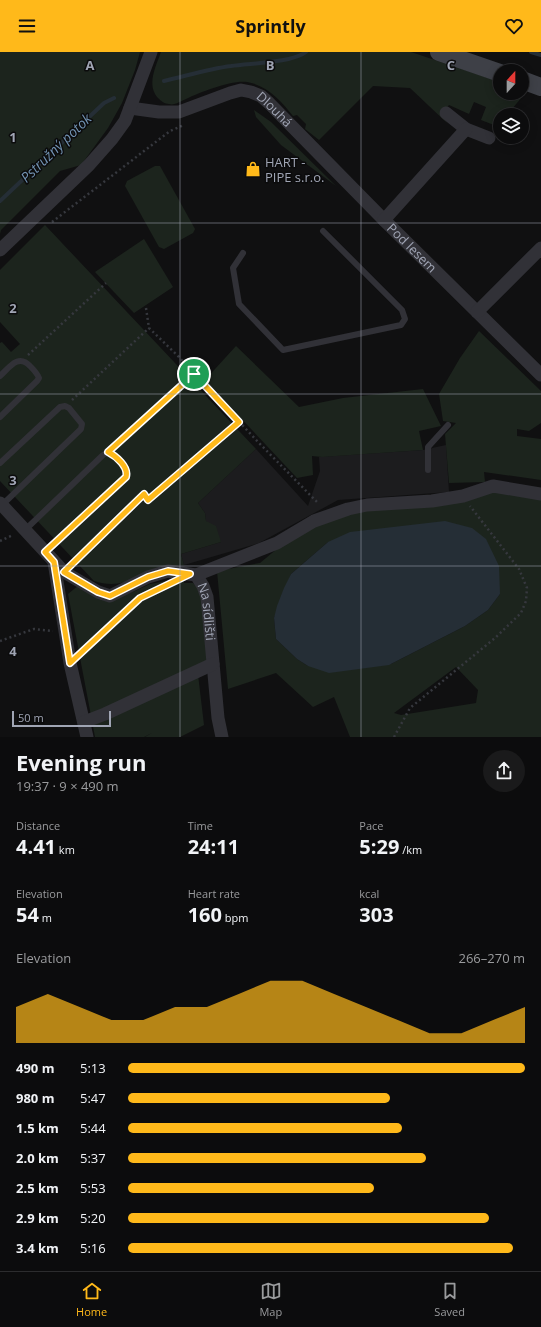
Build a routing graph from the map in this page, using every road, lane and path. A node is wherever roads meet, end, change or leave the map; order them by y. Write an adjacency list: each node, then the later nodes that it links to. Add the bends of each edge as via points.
1 (151, 52): 6 (street)
2 (439, 52): 3 (main road)
3 (493, 71)
4 (529, 83): 5 (main road)
5 (541, 87)
6 (130, 108): 11 (street, Dlouhá, via 179,112 241,90 261,96); 15 (street, via 116,133 98,155)
7 (446, 112): 9 (street)
8 (190, 122): 12 (path, via 170,131)
9 (466, 129): 10 (street); 11 (street, Pod lesem)
10 (489, 138)
11 (384, 220): 19 (street, Pod lesem)
12 (52, 222)
13 (323, 231): 16 (lane, via 402,310 405,319 401,325 283,350 239,304 233,268)
14 (541, 248): 19 (street)
15 (0, 250)
16 (243, 253)
17 (106, 283): 21 (path)
18 (146, 308): 20 (path)
19 (477, 312): 23 (street, Pod lesem)
20 (149, 328): 22 (path); 25 (path)
21 (22, 360): 24 (lane, via 16,361); 26 (lane, via 38,374 39,378)
22 (194, 374): 27 (path); 29 (path)
23 (541, 375)
24 (0, 376)
25 (65, 406): 30 (lane, via 60,407); 36 (lane, via 80,420 81,429)
26 (0, 417)
27 (239, 422): 32 (path, via 148,500); 35 (path)
28 (448, 425): 31 (lane, via 428,447)
29 (108, 452): 37 (lane); 38 (lane, via 126,468 126,477)
30 (0, 462)
31 (428, 470)
32 (144, 494): 39 (lane)
33 (541, 494): 34 (street, via 493,486)
34 (463, 496): 40 (street, via 348,509 314,521 276,543); 48 (path, via 519,569 527,588 526,601 521,613 495,638 410,708)
35 (317, 502)
36 (1, 504): 37 (street, Na sídlišti)
37 (25, 530): 38 (street, Na sídlišti)
38 (50, 557): 39 (street, Na sídlišti); 41 (street)
39 (64, 572): 40 (street, Na sídlišti, via 98,592 110,596 148,577 168,571)
40 (193, 574): 43 (lane, via 140,598); 44 (street, Na sídlišti, via 203,586 207,597)
41 (65, 632): 42 (path, via 34,629); 43 (street)
42 (0, 641)
43 (70, 663): 45 (street)
44 (213, 664): 45 (street); 47 (street, Na sídlišti)
45 (84, 722): 46 (street)
46 (87, 737)
47 (222, 737)
48 (394, 737)

